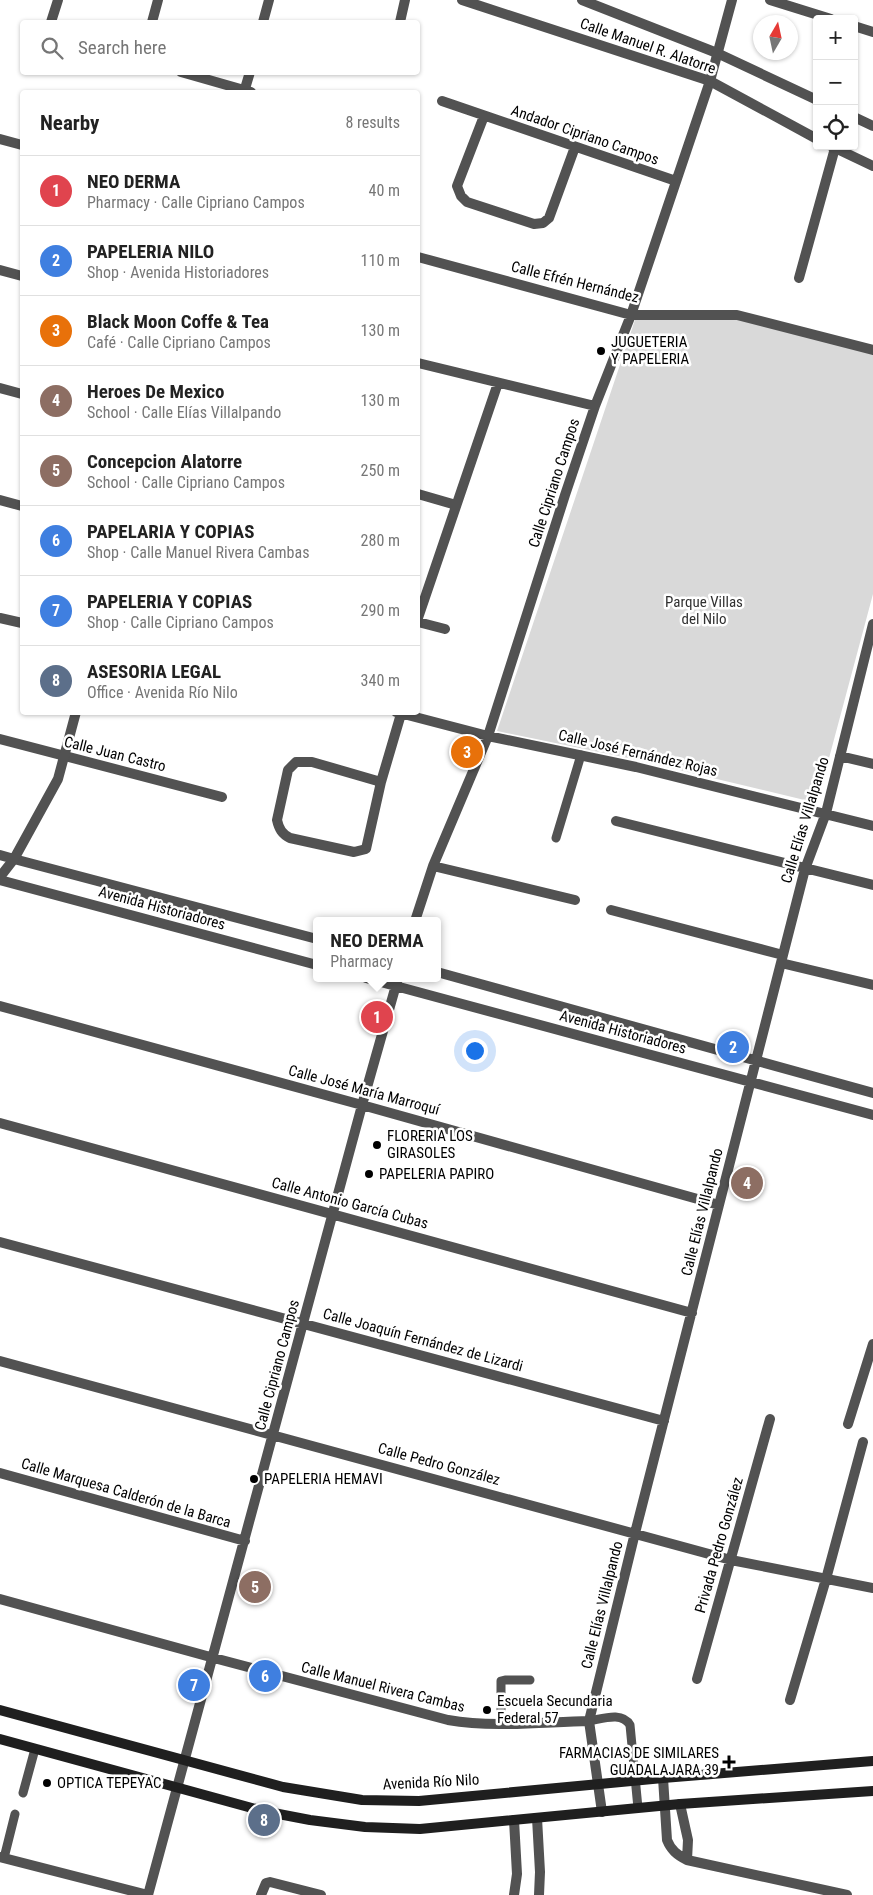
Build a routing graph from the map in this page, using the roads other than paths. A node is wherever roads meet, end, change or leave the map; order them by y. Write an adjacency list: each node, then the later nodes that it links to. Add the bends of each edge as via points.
1 (58, 0): 10 (street)
2 (158, 0): 11 (street)
3 (269, 0): 12 (street)
4 (405, 0): 13 (street)
5 (462, 0): 19 (street, Calle Manuel R. Alatorre)
6 (582, 0): 16 (street, Calle Manuel R. Alatorre)
7 (732, 0): 16 (street, Calle Cipriano Campos)
8 (770, 0): 9 (street)
9 (818, 15)
10 (52, 20)
11 (153, 20)
12 (264, 20)
13 (400, 20)
14 (858, 27): 15 (street)
15 (873, 32)
16 (717, 53): 19 (street, Calle Cipriano Campos); 22 (street, Calle Manuel R. Alatorre)
17 (192, 75): 20 (street)
18 (250, 75): 21 (street)
19 (710, 81): 27 (street, Calle Manuel R. Alatorre); 34 (street, Calle Cipriano Campos)
20 (240, 90)
21 (247, 90)
22 (813, 98)
23 (442, 101): 24 (street, Andador Cipriano Campos)
24 (484, 116): 30 (street, Andador Cipriano Campos); 30 (street, via 457,186 468,202 534,224 543,223 549,218)
25 (858, 119): 26 (street)
26 (873, 126)
27 (813, 137)
28 (0, 139): 29 (street)
29 (20, 144)
30 (575, 147): 34 (street, Andador Cipriano Campos)
31 (832, 150): 38 (street)
32 (839, 150): 33 (street)
33 (873, 166)
34 (676, 181): 39 (street, Calle Cipriano Campos)
35 (420, 258): 39 (street, Calle Efrén Hernández)
36 (0, 270): 37 (street)
37 (20, 275)
38 (799, 278)
39 (631, 315): 40 (street, Calle Efrén Hernández, via 736,315); 45 (street, Calle Cipriano Campos)
40 (873, 350)
41 (420, 364): 42 (street)
42 (498, 383): 45 (street); 49 (street)
43 (0, 388): 44 (street)
44 (20, 393)
45 (595, 406): 60 (street, Calle Cipriano Campos)
46 (420, 495): 49 (street)
47 (0, 500): 48 (street)
48 (20, 505)
49 (456, 505): 50 (street)
50 (420, 612)
51 (0, 618): 52 (street)
52 (20, 623)
53 (420, 623): 55 (street)
54 (873, 624): 56 (street, Calle Elías Villalpando)
55 (445, 630)
56 (869, 659): 63 (street, Calle Elías Villalpando)
57 (75, 715): 64 (street)
58 (398, 715): 66 (street)
59 (407, 715): 60 (street, Calle José Fernández Rojas)
60 (488, 736): 62 (street, Calle José Fernández Rojas); 74 (street, Calle Cipriano Campos)
61 (0, 739): 64 (street, Calle Juan Castro)
62 (581, 755): 68 (street, Calle José Fernández Rojas); 71 (lane)
63 (840, 756): 65 (street); 68 (street, Calle Elías Villalpando)
64 (65, 757): 67 (street, Calle Juan Castro); 73 (street, via 58,779)
65 (873, 764)
66 (381, 782): 66 (street, via 363,850 354,852 290,838 278,826 288,770 296,762 312,762)
67 (222, 797)
68 (826, 813): 70 (street, Calle José Fernández Rojas); 75 (street, Calle Elías Villalpando)
69 (616, 821): 75 (street)
70 (873, 826)
71 (556, 838)
72 (0, 855): 73 (street, Avenida Historiadores)
73 (14, 859): 76 (street); 81 (street, Avenida Historiadores)
74 (434, 866): 78 (street); 80 (street, Calle Cipriano Campos)
75 (805, 869): 77 (street); 82 (street, Calle Elías Villalpando)
76 (0, 879): 83 (street, Avenida Historiadores)
77 (873, 885)
78 (575, 900)
79 (611, 910): 82 (street)
80 (416, 917)
81 (313, 938)
82 (782, 959): 86 (street); 88 (street, Calle Elías Villalpando)
83 (313, 964)
84 (441, 973): 88 (street, Avenida Historiadores)
85 (397, 982): 89 (street, Avenida Historiadores); 91 (street, Calle Cipriano Campos)
86 (873, 985)
87 (0, 1006): 91 (street, Calle José María Marroquí)
88 (756, 1061): 89 (street, Calle Elías Villalpando); 90 (street, Avenida Historiadores)
89 (750, 1082): 92 (street, Avenida Historiadores); 94 (street, Calle Elías Villalpando)
90 (873, 1093)
91 (362, 1105): 94 (street, Calle José María Marroquí); 95 (street, Calle Cipriano Campos)
92 (873, 1115)
93 (0, 1123): 95 (street, Calle Antonio García Cubas)
94 (719, 1204): 97 (street, Calle Elías Villalpando)
95 (333, 1213): 97 (street, Calle Antonio García Cubas); 98 (street, Calle Cipriano Campos)
96 (0, 1242): 98 (street, Calle Joaquín Fernández de Lizardi)
97 (692, 1312): 102 (street, Calle Elías Villalpando)
98 (303, 1324): 102 (street, Calle Joaquín Fernández de Lizardi); 104 (street, Calle Cipriano Campos)
99 (873, 1344): 103 (street)
100 (0, 1361): 104 (street, Calle Pedro González)
101 (770, 1419): 109 (street, Privada Pedro González)
102 (664, 1421): 107 (street, Calle Elías Villalpando)
103 (848, 1424)
104 (274, 1435): 107 (street, Calle Pedro González); 108 (street, Calle Cipriano Campos)
105 (863, 1442): 110 (street)
106 (0, 1473): 108 (street, Calle Marquesa Calderón de la Barca)
107 (635, 1533): 109 (street, Calle Pedro González); 118 (street, Calle Elías Villalpando)
108 (245, 1541): 113 (street, Calle Cipriano Campos)
109 (731, 1560): 110 (street, Calle Pedro González); 114 (street, Privada Pedro González)
110 (826, 1579): 111 (street, Calle Pedro González); 116 (street)
111 (873, 1588)
112 (0, 1599): 113 (street, Calle Manuel Rivera Cambas)
113 (214, 1658): 119 (street, Calle Manuel Rivera Cambas, via 448,1720); 122 (street, Calle Cipriano Campos)
114 (697, 1679)
115 (530, 1680): 119 (lane, via 501,1681)
116 (790, 1700)
117 (0, 1710): 122 (main road, Avenida Río Nilo)
118 (589, 1721): 119 (street, Calle Manuel Rivera Cambas); 125 (lane, via 617,1716 628,1721); 126 (street, Calle Elías Villalpando)
119 (501, 1724)
120 (0, 1739): 121 (main road)
121 (35, 1748): 127 (main road); 129 (lane)
122 (186, 1761): 126 (main road, Avenida Río Nilo, via 284,1786 362,1800 419,1801); 127 (street, Calle Cipriano Campos)
123 (873, 1761): 124 (main road, Avenida Río Nilo)
124 (663, 1778): 125 (main road, Avenida Río Nilo); 131 (street)
125 (635, 1780): 126 (main road, Avenida Río Nilo); 132 (lane)
126 (598, 1784): 133 (street, Calle Elías Villalpando)
127 (178, 1788): 136 (main road, via 264,1811 336,1824 420,1829); 139 (street, Calle Cipriano Campos)
128 (873, 1791): 130 (main road)
129 (23, 1793)
130 (680, 1804): 131 (main road); 138 (street, via 688,1840)
131 (665, 1806): 132 (main road); 138 (street, via 667,1840 671,1849)
132 (638, 1808): 133 (main road)
133 (602, 1812): 135 (main road)
134 (15, 1814): 137 (lane)
135 (537, 1818): 136 (main road); 143 (street)
136 (514, 1820): 142 (street)
137 (2, 1857): 139 (street)
138 (687, 1860): 144 (street)
139 (148, 1895)
140 (261, 1895): 141 (street, via 266,1882)
141 (321, 1895)
142 (514, 1895)
143 (539, 1895)
144 (848, 1895)

